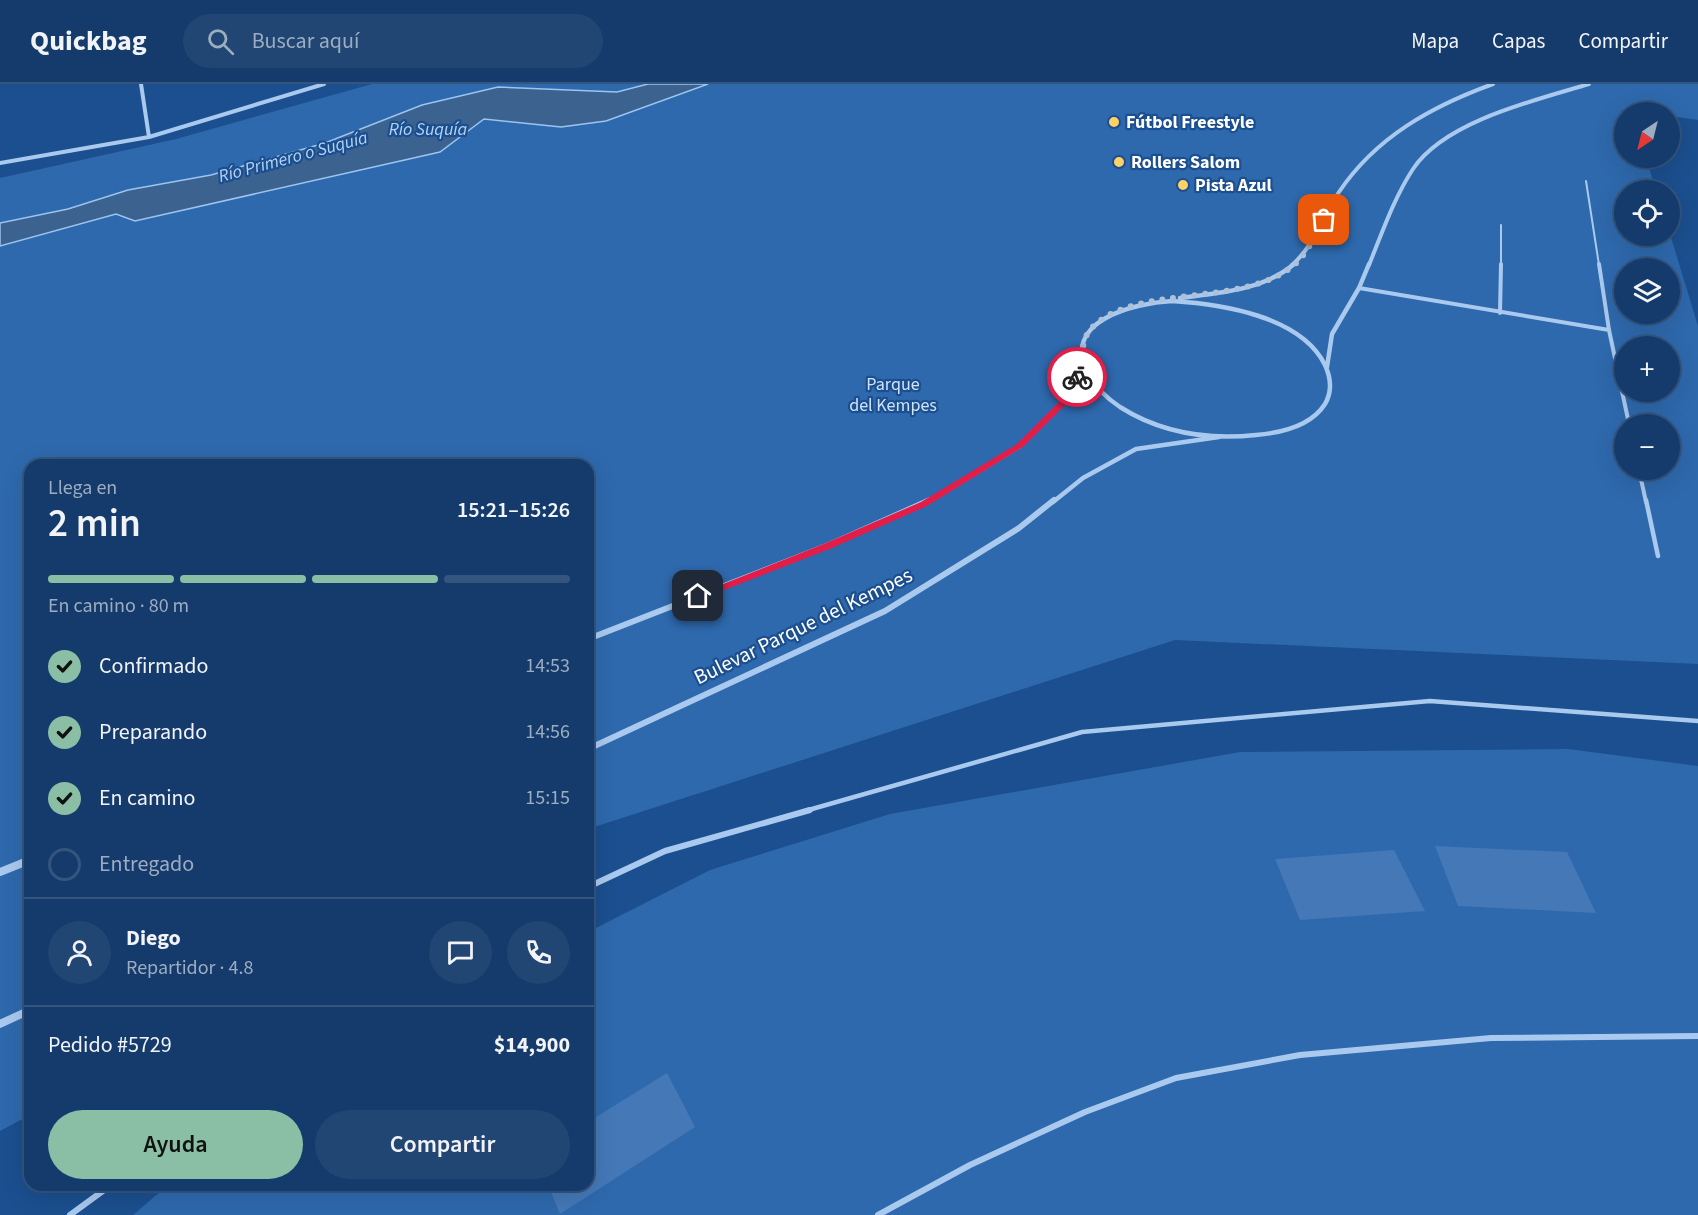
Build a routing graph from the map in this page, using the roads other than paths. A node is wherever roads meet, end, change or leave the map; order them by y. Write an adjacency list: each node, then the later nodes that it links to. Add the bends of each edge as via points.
1 (141, 84): 5 (street)
2 (324, 84): 5 (street)
3 (1493, 84): 10 (street, via 1407,124 1364,159 1338,193 1305,252 1285,272 1264,282)
4 (1589, 84): 9 (street, via 1502,110 1428,150 1401,189)
5 (148, 137): 6 (street)
6 (0, 163)
7 (1586, 181): 12 (lane)
8 (1502, 225): 11 (lane)
9 (1359, 288): 11 (lane); 14 (street, via 1332,334)
10 (1153, 303): 13 (street, via 1120,310 1097,323 1083,342); 14 (street, via 1215,304 1257,315 1308,343)
11 (1500, 313): 12 (lane)
12 (1609, 330): 15 (lane)
13 (1083, 366): 16 (street, via 1102,393 1140,417 1182,431); 19 (street, via 1063,403 1020,446 924,504)
14 (1327, 368): 16 (street, via 1329,395 1310,419 1271,434)
15 (1627, 414)
16 (1219, 437): 21 (street, Bulevar Parque del Kempes, via 1136,449 1083,478 1019,528 885,611)
17 (1641, 480): 18 (lane)
18 (1658, 556)
19 (594, 637)
20 (1698, 721): 24 (lane, via 1430,701 1082,732 665,851)
21 (594, 746)
22 (24, 862): 23 (street)
23 (0, 872)
24 (594, 884)
25 (24, 1013): 26 (street)
26 (0, 1024)
27 (1698, 1036): 30 (lane, via 1491,1038 1300,1055 1176,1078 1085,1112 970,1165)
28 (103, 1191): 29 (lane)
29 (70, 1215)
30 (878, 1215)

